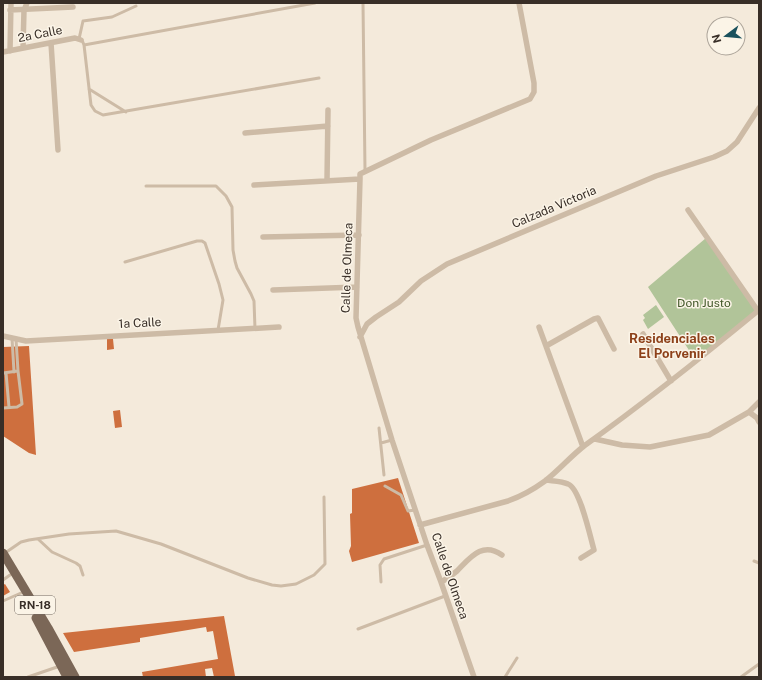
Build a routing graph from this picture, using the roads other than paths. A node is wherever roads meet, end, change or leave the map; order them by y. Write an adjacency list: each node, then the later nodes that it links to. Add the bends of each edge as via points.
1 (10, 3): 8 (street)
2 (27, 3): 9 (street)
3 (315, 3): 10 (lane)
4 (363, 3): 23 (lane)
5 (519, 3): 23 (street, via 534,83 534,92 530,99 431,140)
6 (73, 6): 9 (street)
7 (136, 6): 10 (lane, via 112,17 83,21)
8 (10, 10): 9 (street); 13 (street)
9 (24, 10): 12 (street)
10 (82, 41): 11 (street, 2a Calle, via 75,38); 16 (lane)
11 (51, 43): 12 (street, 2a Calle); 22 (street)
12 (23, 48): 13 (street, 2a Calle)
13 (10, 51): 14 (street, 2a Calle)
14 (3, 52)
15 (320, 78): 19 (lane)
16 (89, 89): 19 (lane); 19 (lane, via 91,105 97,113 106,116)
17 (759, 108): 41 (street, Calzada Victoria, via 737,142 727,151 656,176 447,264 421,280 399,302 367,324)
18 (328, 110): 20 (street)
19 (126, 112)
20 (328, 126): 21 (street); 25 (street)
21 (245, 133)
22 (58, 150)
23 (365, 172): 24 (street, via 360,174)
24 (360, 179): 25 (street); 29 (street, Calle de Olmeca)
25 (327, 180): 26 (street)
26 (254, 185)
27 (146, 186): 37 (lane, via 216,186 226,196 232,207 235,261 252,294)
28 (688, 210): 34 (street)
29 (359, 234): 30 (street); 32 (street, Calle de Olmeca)
30 (263, 237)
31 (125, 262): 38 (lane, via 197,241 205,243 213,262 222,300)
32 (357, 288): 33 (street); 41 (street, Calle de Olmeca, via 356,318)
33 (273, 290)
34 (758, 310): 47 (street)
35 (279, 327): 37 (street, 1a Calle)
36 (539, 327): 43 (street)
37 (255, 329): 38 (street, 1a Calle)
38 (218, 330): 42 (street, 1a Calle, via 26,341)
39 (643, 334): 47 (street)
40 (3, 336): 42 (street, 1a Calle)
41 (360, 337): 55 (street, Calle de Olmeca)
42 (14, 338): 45 (lane)
43 (546, 346): 44 (street, via 598,318); 57 (street)
44 (614, 349)
45 (16, 371): 46 (lane); 50 (lane, via 22,404)
46 (5, 373): 50 (lane)
47 (671, 381): 54 (street)
48 (759, 402): 51 (street)
49 (3, 408): 50 (lane)
50 (9, 408)
51 (749, 412): 52 (street); 54 (street, via 709,435 650,447 622,445)
52 (759, 422)
53 (379, 428): 56 (lane)
54 (595, 439): 57 (street)
55 (392, 440): 56 (lane); 62 (street, Calle de Olmeca)
56 (381, 443): 58 (lane)
57 (583, 447): 59 (street)
58 (384, 475)
59 (546, 480): 63 (street, via 514,498); 68 (street, via 569,484 580,499 594,550)
60 (385, 486): 62 (lane, via 401,495 408,511)
61 (324, 497): 64 (lane, via 325,564 314,575 296,584 281,586 261,582 186,553 116,531)
62 (415, 510): 63 (street, Calle de Olmeca)
63 (420, 525): 65 (street, Calle de Olmeca)
64 (38, 539): 66 (lane, via 21,542); 72 (lane, via 52,552 76,562)
65 (427, 545): 74 (lane, via 384,559 380,565); 75 (street, Calle de Olmeca)
66 (3, 554): 87 (main road, RN-18)
67 (502, 555): 75 (street, via 493,550 477,552)
68 (581, 558)
69 (754, 562): 70 (lane)
70 (759, 563)
71 (3, 564): 73 (main road, RN-18)
72 (83, 575)
73 (7, 578): 76 (main road, RN-18)
74 (380, 582)
75 (441, 582): 77 (street, Calle de Olmeca)
76 (21, 593): 78 (lane); 82 (main road, RN-18)
77 (445, 596): 79 (lane); 88 (street, Calle de Olmeca)
78 (3, 601)
79 (358, 629)
80 (517, 658): 89 (lane)
81 (759, 664): 90 (lane)
82 (62, 665): 83 (lane); 86 (main road, RN-18)
83 (41, 672): 84 (lane); 85 (lane)
84 (28, 677)
85 (43, 677)
86 (68, 677)
87 (75, 677)
88 (474, 677)
89 (506, 677)
90 (741, 677)

